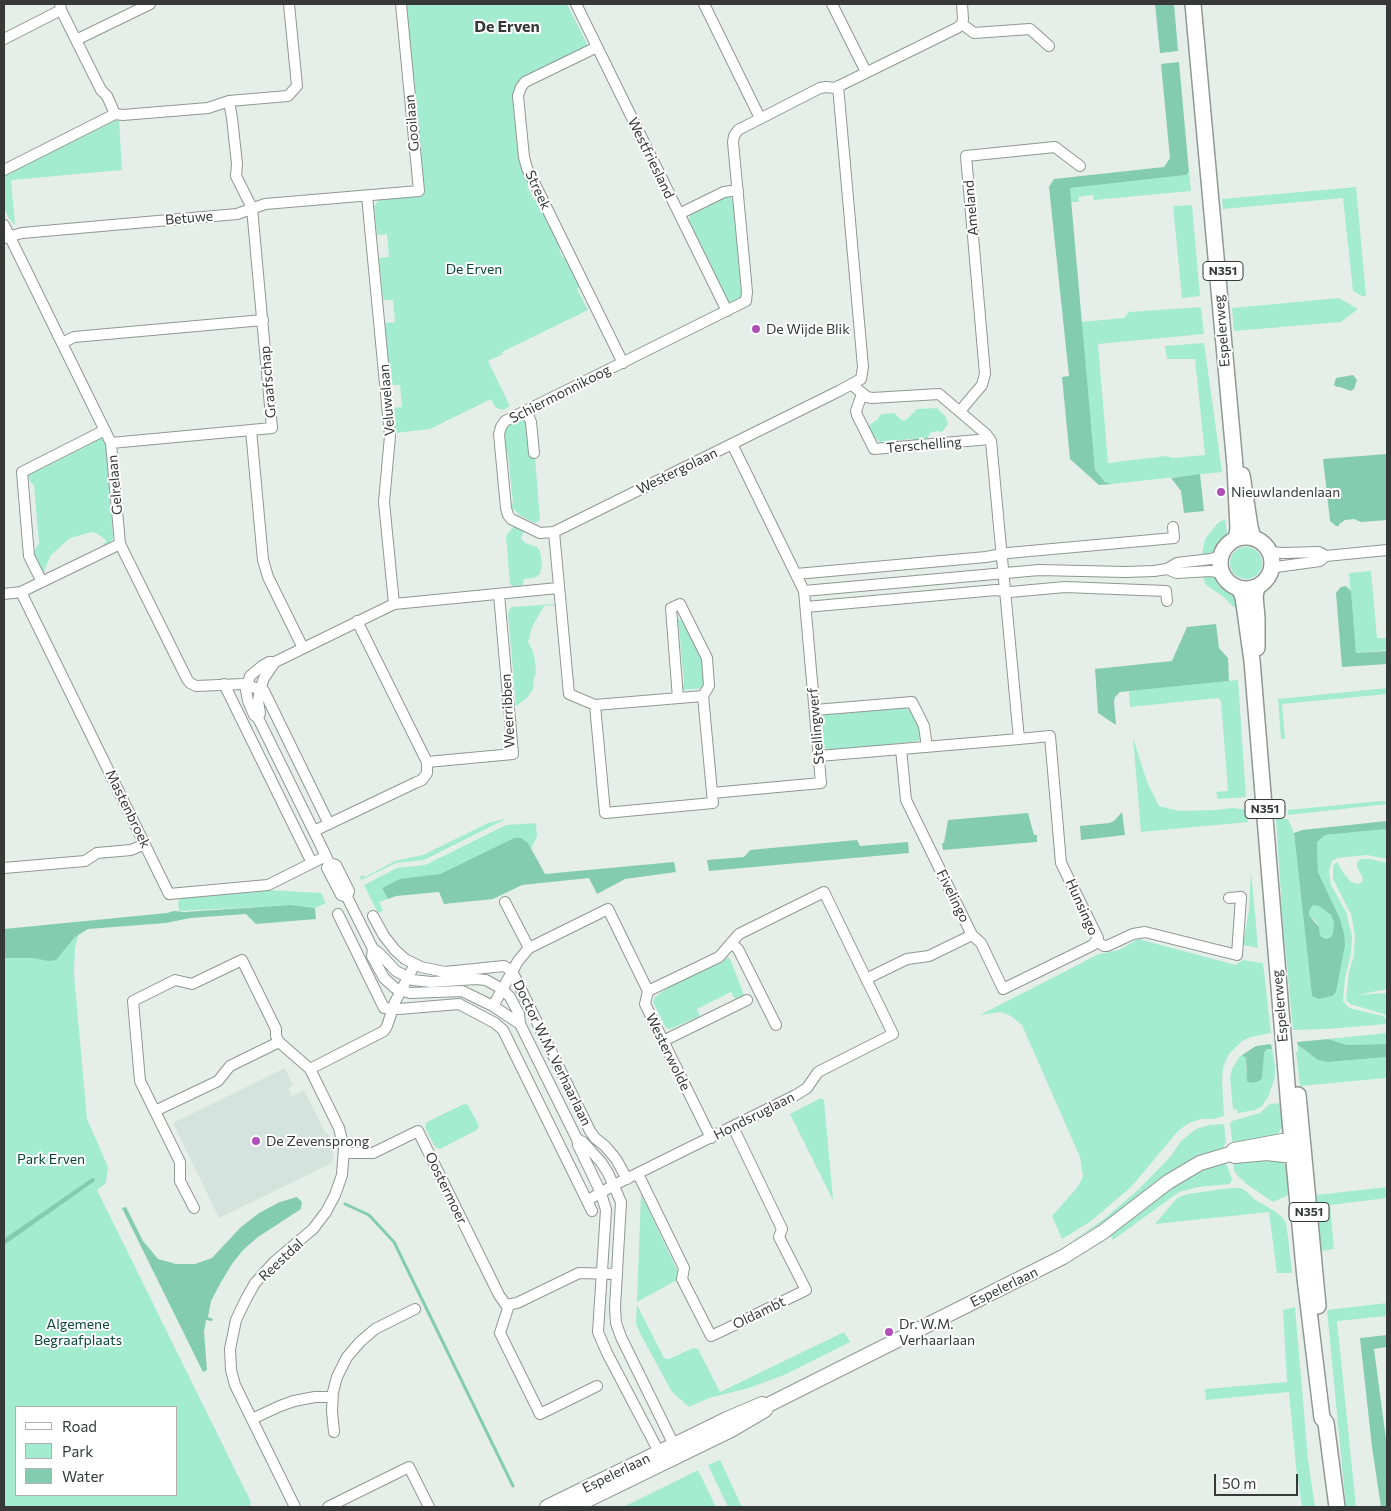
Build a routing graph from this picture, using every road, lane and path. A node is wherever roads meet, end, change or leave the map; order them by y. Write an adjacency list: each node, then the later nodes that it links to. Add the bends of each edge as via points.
1 (150, 4): 13 (street)
2 (289, 4): 18 (street, via 296,86 288,96)
3 (402, 4): 24 (street, Gooilaan, via 418,190)
4 (576, 4): 15 (street, Westfriesland)
5 (704, 4): 20 (street)
6 (832, 4): 16 (street)
7 (962, 4): 11 (street)
8 (1193, 4): 46 (main road, Espelerweg / N351, via 1235,466)
9 (1199, 4): 45 (main road, Espelerweg / N351, via 1235,411)
10 (61, 7): 12 (street); 13 (street)
11 (962, 24): 14 (street, via 974,34 1030,29); 16 (street)
12 (4, 39)
13 (76, 40): 19 (street)
14 (1049, 46)
15 (597, 47): 26 (street, Westfriesland); 32 (street, Streek, via 525,82 518,96 528,171)
16 (866, 72): 17 (street)
17 (838, 86): 20 (street, via 822,88); 33 (street, via 863,367 861,379)
18 (229, 101): 19 (street, via 208,108 123,116); 25 (street, via 236,176)
19 (115, 114): 22 (street)
20 (760, 118): 23 (street, via 739,129 734,136)
21 (1080, 166): 36 (street, Ameland, via 1055,148 966,156 985,371 981,386)
22 (4, 170)
23 (738, 190): 26 (street, via 724,192); 29 (street, Schiermonnikoog, via 746,299)
24 (368, 196): 25 (street, Betuwe, via 265,204); 68 (street, Veluwelaan, via 390,436 384,502)
25 (252, 208): 28 (street, Betuwe, via 237,214 22,233); 30 (street, Graafschap)
26 (679, 214): 29 (street, Westfriesland)
27 (4, 226): 28 (street, Gelrelaan)
28 (7, 238): 31 (street, Gelrelaan)
29 (727, 311): 32 (street, Schiermonnikoog)
30 (263, 320): 31 (street, via 74,337); 38 (street, Graafschap, via 272,428)
31 (62, 343): 37 (street, Gelrelaan)
32 (622, 363): 35 (street, Schiermonnikoog)
33 (852, 385): 34 (street); 41 (street, Westergolaan)
34 (862, 394): 36 (street, Terschelling, via 876,398 936,394); 39 (street, Terschelling, via 856,411 874,449)
35 (526, 410): 42 (street, via 531,422); 44 (street, Schiermonnikoog, via 507,419 500,429 506,512 511,519 535,531)
36 (960, 411): 39 (street, Terschelling)
37 (105, 430): 40 (street, Gelrelaan); 58 (street, via 22,472 30,556)
38 (251, 430): 40 (street); 71 (street, Graafschap, via 264,565)
39 (990, 439): 50 (street)
40 (111, 442): 47 (street, Gelrelaan)
41 (732, 444): 44 (street, Westergolaan); 57 (street)
42 (534, 453)
43 (1173, 527): 50 (street, via 1174,538)
44 (554, 532): 60 (street)
45 (1253, 538): 46 (main road); 49 (main road)
46 (1236, 539): 51 (main road)
47 (120, 544): 58 (street); 73 (street, Gelrelaan, via 188,681 196,686)
48 (1387, 550): 52 (street)
49 (1270, 552): 52 (street, via 1319,552); 54 (main road)
50 (1002, 554): 55 (street); 57 (street)
51 (1221, 556): 53 (street, via 1177,563); 56 (main road)
52 (1326, 556): 54 (street, via 1320,561)
53 (1167, 569): 55 (street); 56 (street, via 1177,573)
54 (1272, 570): 59 (main road)
55 (1004, 573): 62 (street); 63 (street)
56 (1222, 573): 61 (main road)
57 (796, 574): 62 (street)
58 (42, 582): 64 (street)
59 (1257, 587): 61 (main road); 114 (main road, Espelerweg / N351, via 1256,646)
60 (558, 588): 66 (street, Doctor W.M. Verhaarlaan); 78 (street, via 569,694)
61 (1239, 588): 114 (main road, Espelerweg / N351, via 1252,661)
62 (804, 591): 69 (street, Stellingwerf)
63 (1005, 591): 67 (street, via 1065,587 1166,590); 69 (street); 81 (street)
64 (21, 592): 65 (street); 89 (street, Mastenbroek)
65 (4, 594)
66 (499, 594): 68 (street, Doctor W.M. Verhaarlaan); 85 (street, Weerribben, via 513,754)
67 (1167, 601)
68 (394, 604): 70 (street, Doctor W.M. Verhaarlaan)
69 (806, 607): 79 (street, Stellingwerf)
70 (357, 621): 71 (street, Doctor W.M. Verhaarlaan); 85 (street)
71 (303, 648): 72 (street, Doctor W.M. Verhaarlaan)
72 (276, 662): 74 (street, Doctor W.M. Verhaarlaan, via 259,667); 75 (street, Doctor W.M. Verhaarlaan)
73 (224, 684): 74 (street, Gelrelaan); 91 (street)
74 (247, 685): 75 (street); 80 (street, Doctor W.M. Verhaarlaan, via 248,701)
75 (260, 690): 80 (street, Doctor W.M. Verhaarlaan); 87 (street, via 264,691)
76 (703, 696): 77 (street); 77 (street, via 709,686 707,658 680,604 670,608); 86 (street)
77 (678, 698): 78 (street)
78 (595, 705): 86 (street, via 605,813 713,803)
79 (815, 710): 82 (street, via 912,702 924,726); 84 (street, Stellingwerf)
80 (258, 718): 88 (street, Doctor W.M. Verhaarlaan)
81 (1019, 739): 82 (street); 98 (street, Hunsingo, via 1050,736 1061,863 1098,938)
82 (927, 747): 83 (street)
83 (901, 749): 84 (street); 97 (street, Fivelingo, via 906,800)
84 (819, 756): 86 (street, Stellingwerf, via 821,783)
85 (432, 762): 87 (street, via 422,780)
86 (712, 792)
87 (329, 824): 88 (street)
88 (314, 831): 90 (street, Doctor W.M. Verhaarlaan)
89 (145, 844): 91 (street, Mastenbroek, via 170,894 268,885); 92 (street, via 130,850 97,853 85,861)
90 (328, 859): 91 (street, Mastenbroek); 101 (street, Doctor W.M. Verhaarlaan, via 327,868 341,895 347,897)
91 (312, 863)
92 (4, 868)
93 (1229, 898): 98 (street, via 1241,898 1237,955 1145,932 1108,946)
94 (505, 902): 100 (street)
95 (373, 916): 102 (street, Doctor W.M. Verhaarlaan, via 395,950)
96 (338, 919): 111 (street, via 382,1004 386,1009)
97 (972, 935): 98 (street, Hunsingo, via 1003,989); 105 (street, Fivelingo, via 929,956 908,959)
98 (1096, 941)
99 (731, 943): 105 (street, Hondsruglaan, via 739,934 824,892); 108 (street, via 719,957); 113 (street, via 739,950)
100 (529, 948): 103 (street, Westerwolde); 108 (street, Westerwolde, via 608,909)
101 (372, 949): 104 (street, Doctor W.M. Verhaarlaan); 107 (street, Doctor W.M. Verhaarlaan, via 372,956 384,978)
102 (414, 964): 103 (street, Doctor W.M. Verhaarlaan, via 438,971 504,966); 104 (street)
103 (512, 971): 106 (street, Westerwolde); 125 (street, Doctor W.M. Verhaarlaan, via 590,1131 616,1159)
104 (408, 978): 106 (street, Doctor W.M. Verhaarlaan, via 431,982 483,979); 107 (street)
105 (866, 979): 119 (street, Hondsruglaan, via 893,1034 818,1072 802,1092)
106 (502, 989): 110 (street, Westerwolde); 112 (street, Doctor W.M. Verhaarlaan, via 519,1014)
107 (401, 991): 110 (street, Doctor W.M. Verhaarlaan, via 462,991); 111 (street)
108 (648, 991): 115 (street, Westerwolde, via 645,1004)
109 (747, 1000): 115 (street)
110 (493, 1006): 112 (street, Doctor W.M. Verhaarlaan)
111 (393, 1009): 117 (street, via 384,1032); 128 (street, via 459,1004 500,1026)
112 (520, 1024): 121 (street, Doctor W.M. Verhaarlaan)
113 (776, 1025)
114 (1287, 1032): 122 (main road, Espelerweg / N351)
115 (663, 1041): 120 (street, Westerwolde)
116 (279, 1042): 117 (street); 118 (street, via 230,1066 218,1081); 118 (street, via 276,1029 242,960 196,983 175,980 133,1001 140,1078)
117 (310, 1069): 123 (street, via 339,1128)
118 (155, 1112): 129 (street, via 180,1162 180,1181)
119 (733, 1127): 120 (street, Hondsruglaan); 124 (street, Oldambt, via 782,1229 779,1237 806,1290 711,1336 682,1279 684,1268)
120 (711, 1138): 124 (street, Hondsruglaan)
121 (577, 1139): 126 (street, Doctor W.M. Verhaarlaan, via 601,1162); 127 (street, Doctor W.M. Verhaarlaan)
122 (1296, 1147): 137 (main road, Espelerlaan, via 1234,1150 1210,1159 1180,1174 1102,1232 1047,1266); 148 (main road, Espelerweg / N351)
123 (344, 1153): 133 (street, Oostermoer, via 373,1153 418,1131 499,1296); 138 (street, Reestdal, via 340,1183 326,1212 306,1236 260,1277 236,1320 229,1355 231,1370)
124 (638, 1174): 125 (street, Hondsruglaan)
125 (626, 1179): 126 (street)
126 (614, 1185): 127 (street); 132 (street, Doctor W.M. Verhaarlaan, via 622,1206)
127 (601, 1193): 128 (street); 131 (street, Doctor W.M. Verhaarlaan, via 606,1210)
128 (588, 1200): 130 (street)
129 (194, 1208)
130 (592, 1210)
131 (601, 1273): 132 (street); 133 (street, via 577,1274); 141 (street, Doctor W.M. Verhaarlaan, via 600,1338)
132 (617, 1274): 140 (street, Doctor W.M. Verhaarlaan, via 617,1327)
133 (509, 1305): 135 (street, via 500,1334 540,1414)
134 (415, 1309): 136 (street, via 375,1329 356,1346 347,1357)
135 (597, 1386)
136 (332, 1397): 138 (street, via 294,1401); 139 (street)
137 (768, 1405): 140 (main road, Espelerlaan, via 752,1408); 142 (main road, Espelerlaan, via 731,1430)
138 (252, 1419): 143 (street, Reestdal)
139 (334, 1432)
140 (674, 1445): 141 (main road, Espelerlaan); 142 (street, Espelerlaan)
141 (659, 1452): 142 (street, Espelerlaan); 146 (main road, Espelerlaan)
142 (672, 1459): 147 (main road, Espelerlaan)
143 (295, 1507)
144 (328, 1507): 145 (street, via 409,1467)
145 (429, 1507)
146 (547, 1507)
147 (573, 1507)
148 (1337, 1507)

